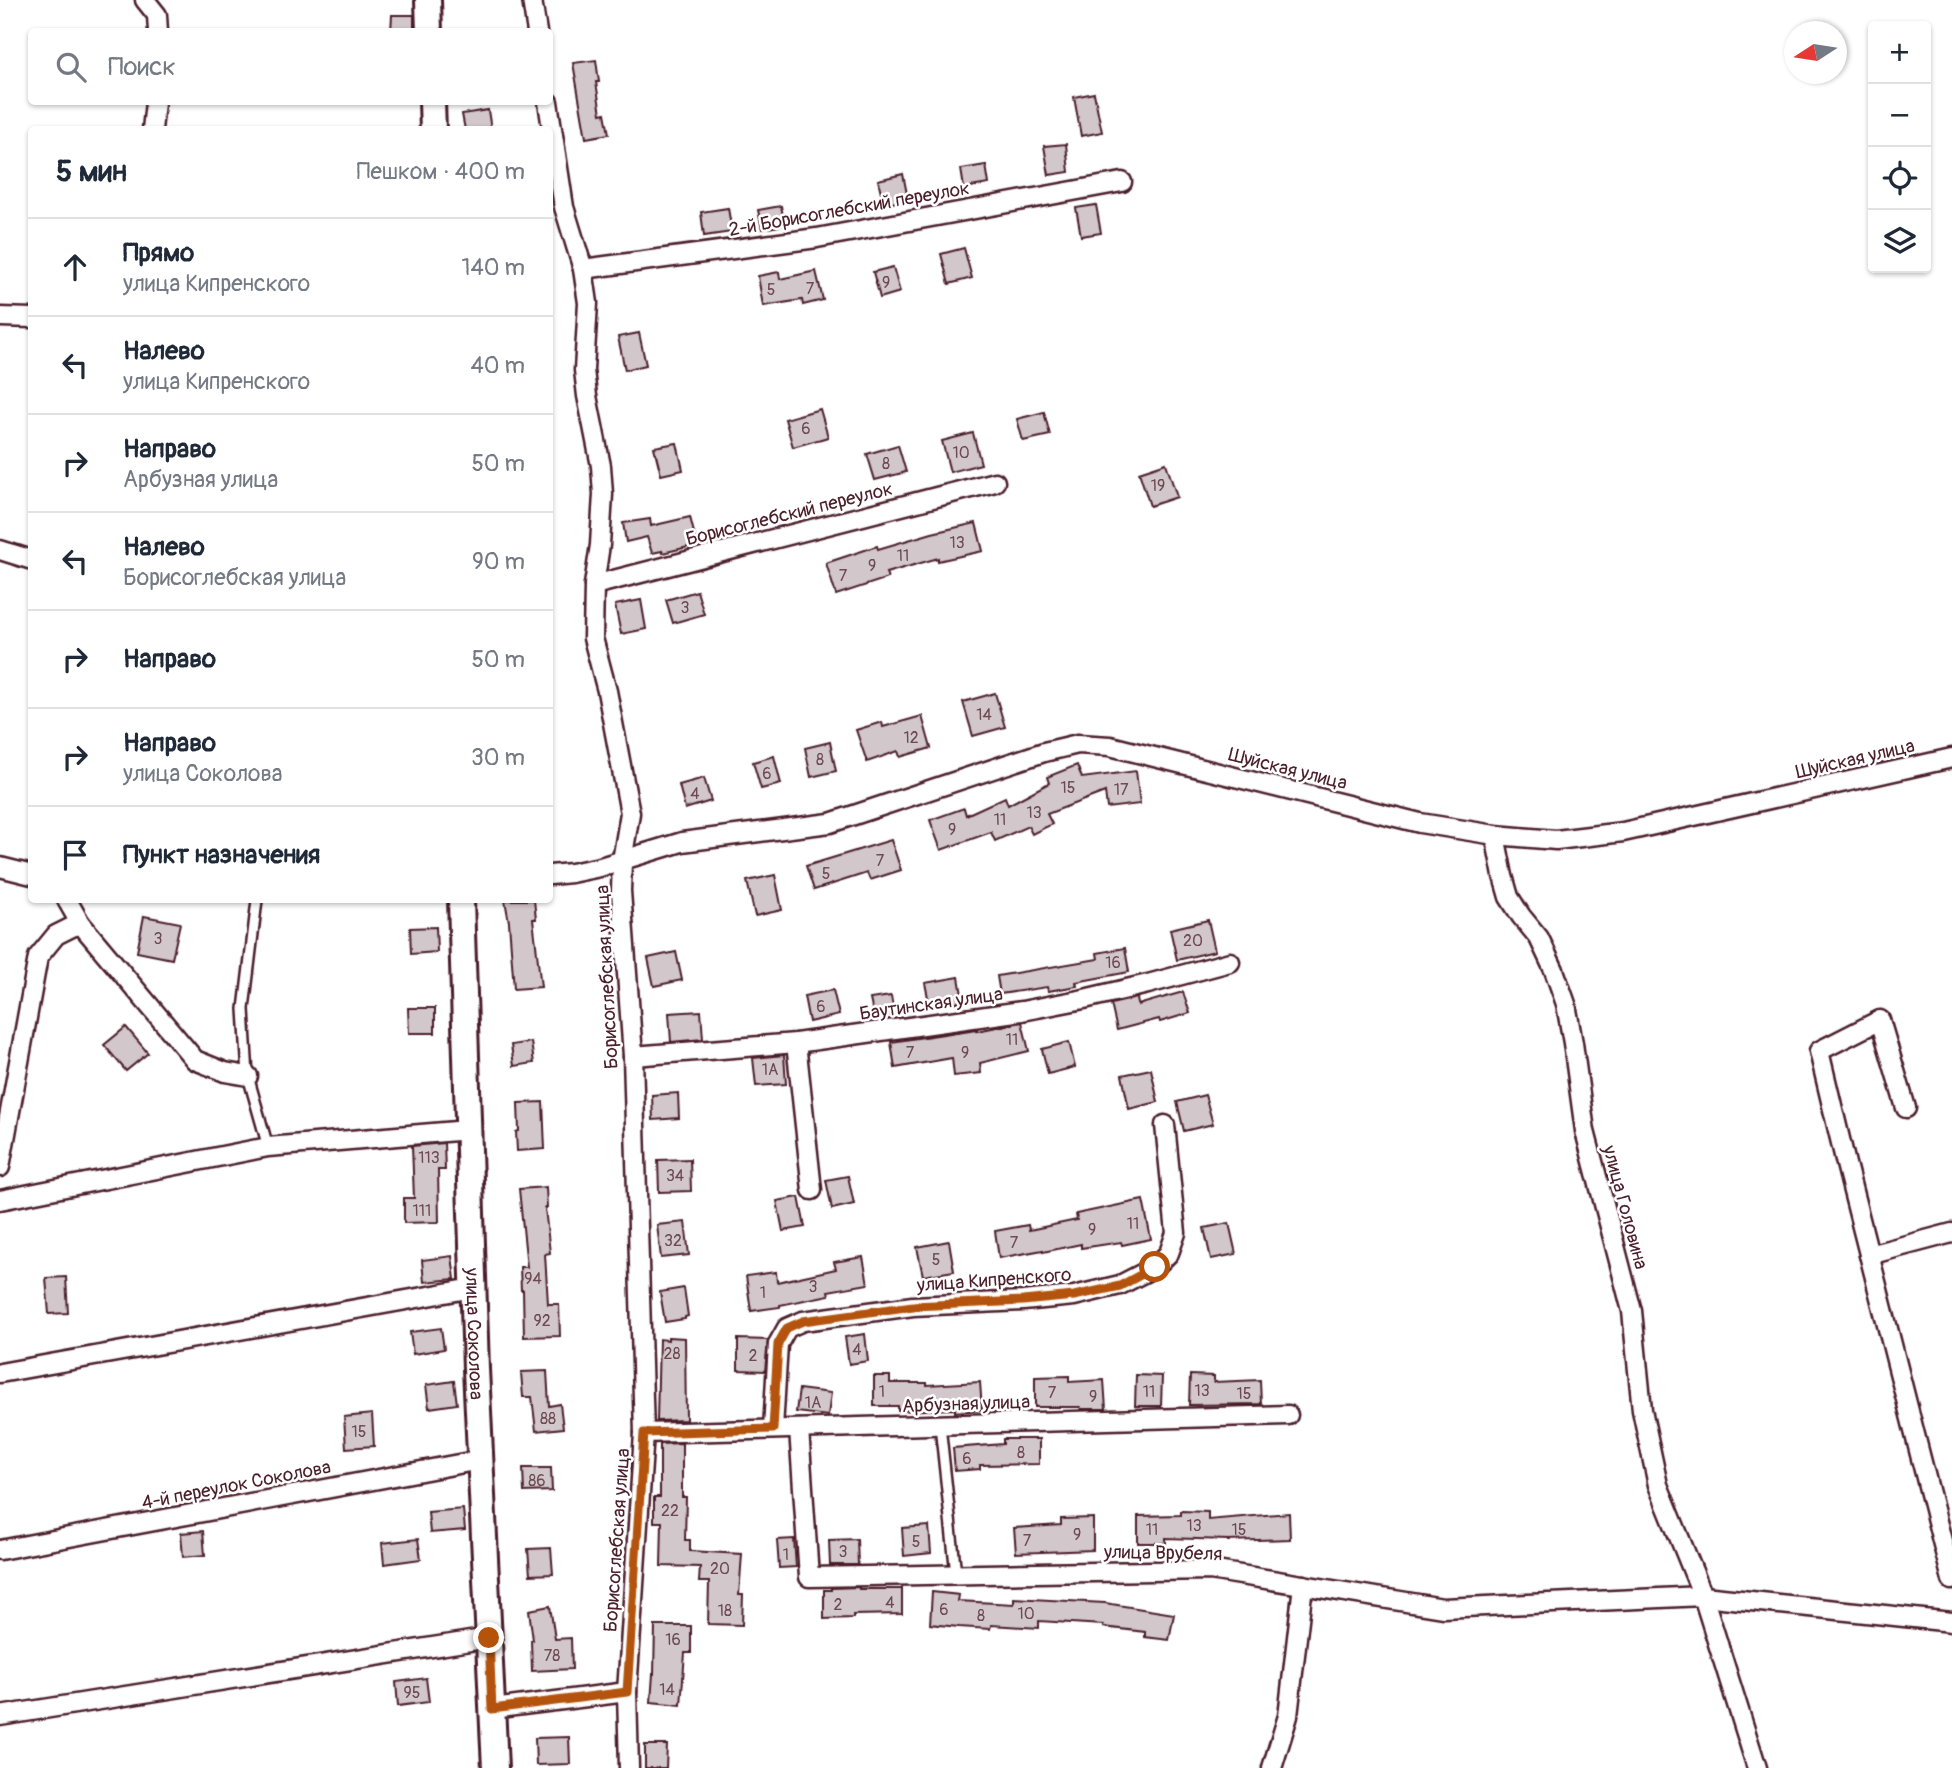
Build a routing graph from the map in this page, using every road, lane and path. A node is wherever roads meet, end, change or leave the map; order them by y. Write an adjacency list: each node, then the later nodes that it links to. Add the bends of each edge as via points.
1 (145, 0): 4 (street, via 157,15)
2 (428, 0): 5 (main road)
3 (532, 0): 6 (street)
4 (158, 28)
5 (429, 28)
6 (536, 28)
7 (155, 105): 10 (street)
8 (432, 105): 11 (main road)
9 (548, 105): 12 (street, Борисоглебская улица)
10 (152, 126)
11 (433, 126)
12 (552, 126)
13 (553, 135): 15 (street, Борисоглебская улица, via 564,207)
14 (1122, 181): 15 (street, 2-й Борисоглебский переулок, via 762,246)
15 (583, 269): 21 (street, Борисоглебская улица, via 588,303 584,370 603,494)
16 (0, 317): 17 (street)
17 (28, 318)
18 (995, 482): 21 (street, Борисоглебский переулок)
19 (0, 550): 20 (street)
20 (28, 559)
21 (594, 585): 24 (street, Борисоглебская улица, via 593,638 630,813)
22 (1952, 758): 23 (street, Шуйская улица, via 1623,832 1556,839)
23 (1495, 835): 24 (street, Шуйская улица, via 1420,823 1110,746 1078,744 830,823 682,842); 57 (street, улица Головина, via 1509,897 1539,938 1566,1004 1585,1131 1632,1311 1642,1409 1658,1485)
24 (622, 861): 27 (street, Шуйская улица); 34 (street, Борисоглебская улица)
25 (0, 867): 26 (street)
26 (28, 874)
27 (553, 875)
28 (69, 903): 31 (street)
29 (257, 903): 35 (lane, via 244,1009)
30 (461, 903): 38 (main road, улица Соколова)
31 (80, 923): 35 (street, via 195,1060); 40 (street, via 56,936 38,957)
32 (1230, 962): 33 (street, Баутинская улица, via 1022,1011)
33 (796, 1042): 34 (street, Баутинская улица); 41 (street)
34 (632, 1056): 51 (street, Борисоглебская улица)
35 (248, 1076): 39 (lane)
36 (1906, 1108): 44 (street, via 1880,1020 1819,1051)
37 (1165, 1125): 49 (street, улица Кипренского, via 1176,1233 1169,1253 1155,1267 1120,1286 1074,1296 913,1306 803,1321 787,1328 778,1344)
38 (468, 1130): 39 (street); 45 (main road, улица Соколова)
39 (268, 1147): 42 (street)
40 (0, 1167)
41 (812, 1190)
42 (0, 1200)
43 (1952, 1233): 44 (street)
44 (1869, 1255): 55 (street)
45 (473, 1288): 46 (street); 52 (main road, улица Соколова)
46 (0, 1373)
47 (1288, 1415): 48 (street, Арбузная улица)
48 (940, 1425): 50 (street, Арбузная улица); 54 (lane)
49 (773, 1429): 50 (street, Арбузная улица); 51 (street, Арбузная улица)
50 (799, 1429): 54 (street, улица Врубеля, via 809,1577)
51 (644, 1433): 60 (street, Борисоглебская улица)
52 (480, 1460): 53 (street, 4-й переулок Соколова); 59 (main road, улица Соколова)
53 (0, 1550)
54 (956, 1574): 56 (street, улица Врубеля, via 1210,1570)
55 (1952, 1580)
56 (1303, 1585): 57 (street, улица Врубеля, via 1443,1608); 65 (street, via 1288,1716)
57 (1703, 1596): 58 (street, улица Врубеля); 66 (street, улица Головина)
58 (1952, 1622)
59 (489, 1638): 61 (main road, улица Соколова); 62 (street)
60 (627, 1692): 61 (street); 64 (street, Борисоглебская улица)
61 (492, 1709): 63 (main road, улица Соколова)
62 (0, 1716)
63 (495, 1768)
64 (629, 1768)
65 (1272, 1768)
66 (1757, 1768)

